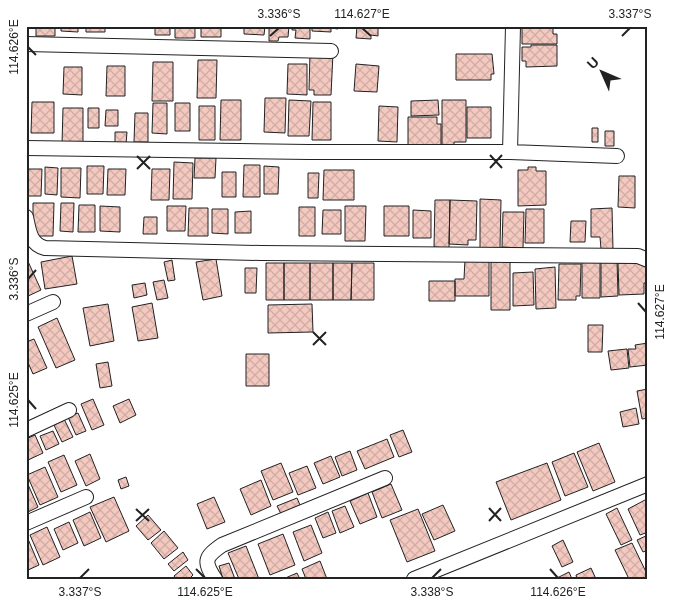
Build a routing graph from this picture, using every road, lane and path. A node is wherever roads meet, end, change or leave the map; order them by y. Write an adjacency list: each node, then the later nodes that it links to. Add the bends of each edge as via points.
1 (513, 26): 5 (street)
2 (26, 44): 3 (street)
3 (331, 51)
4 (26, 148): 5 (street)
5 (510, 152): 6 (street)
6 (617, 156)
7 (26, 217): 8 (street, via 29,235 45,248 638,256)
8 (648, 260)
9 (53, 302): 10 (street)
10 (26, 314)
11 (69, 410): 12 (street)
12 (26, 430)
13 (385, 478): 17 (street, via 222,545 211,553 208,560 208,568)
14 (648, 484): 18 (street)
15 (86, 497): 16 (street)
16 (26, 523)
17 (215, 579)
18 (414, 579)

